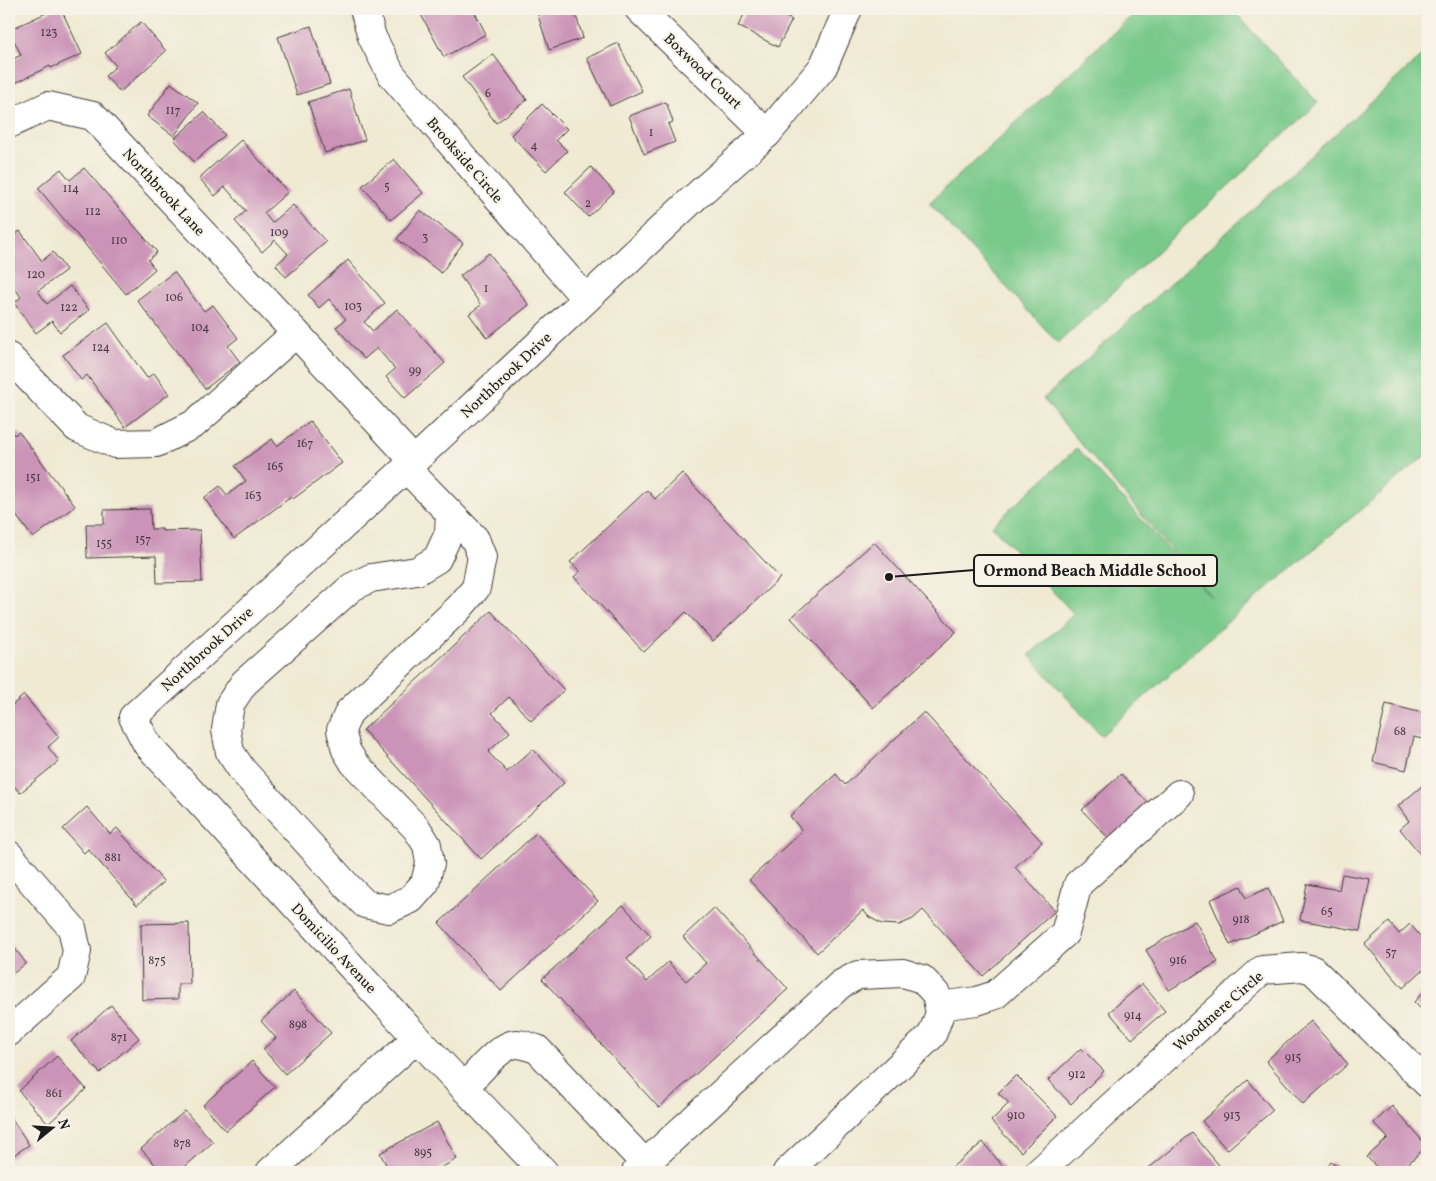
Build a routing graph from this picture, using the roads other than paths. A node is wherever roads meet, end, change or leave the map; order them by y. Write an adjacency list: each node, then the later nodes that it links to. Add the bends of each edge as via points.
1 (364, 9): 6 (street, Brookside Circle, via 372,37 391,74)
2 (639, 9): 5 (street, Boxwood Court)
3 (848, 9): 5 (street, Northbrook Drive, via 823,67)
4 (9, 124): 7 (street, Northbrook Lane, via 48,106 93,116)
5 (767, 134): 6 (street, Northbrook Drive)
6 (586, 299): 9 (street, Northbrook Drive)
7 (296, 333): 8 (street, via 194,424 156,443 115,444 77,428); 9 (street, Northbrook Lane)
8 (9, 357)
9 (410, 464): 10 (street, Northbrook Lane); 11 (street, Northbrook Drive)
10 (450, 513): 10 (street, Northbrook Lane, via 449,533 437,559 417,571 371,578 352,587 244,683 230,704 226,730 230,752 242,770 365,904 389,909 411,899 425,883 430,863 427,845 354,763 346,750 341,730 349,712 460,608 476,588 482,557 475,539)
11 (132, 717): 16 (street, Domicilio Avenue, via 147,744)
12 (1179, 794): 14 (street, via 1078,884 1065,933 995,995 978,1001)
13 (9, 855): 15 (street, via 72,928 77,951 71,977)
14 (939, 1006): 19 (street, via 936,994 922,979 903,973 858,975 841,984); 22 (street, via 940,1013 932,1035)
15 (9, 1032)
16 (418, 1038): 18 (street, Domicilio Avenue); 20 (street)
17 (1427, 1082): 23 (street, Woodmere Circle, via 1312,970 1302,967 1262,970)
18 (464, 1088): 19 (street, via 511,1044 537,1049); 21 (street, Domicilio Avenue)
19 (644, 1169)
20 (270, 1172)
21 (544, 1172)
22 (787, 1172)
23 (1039, 1172)

